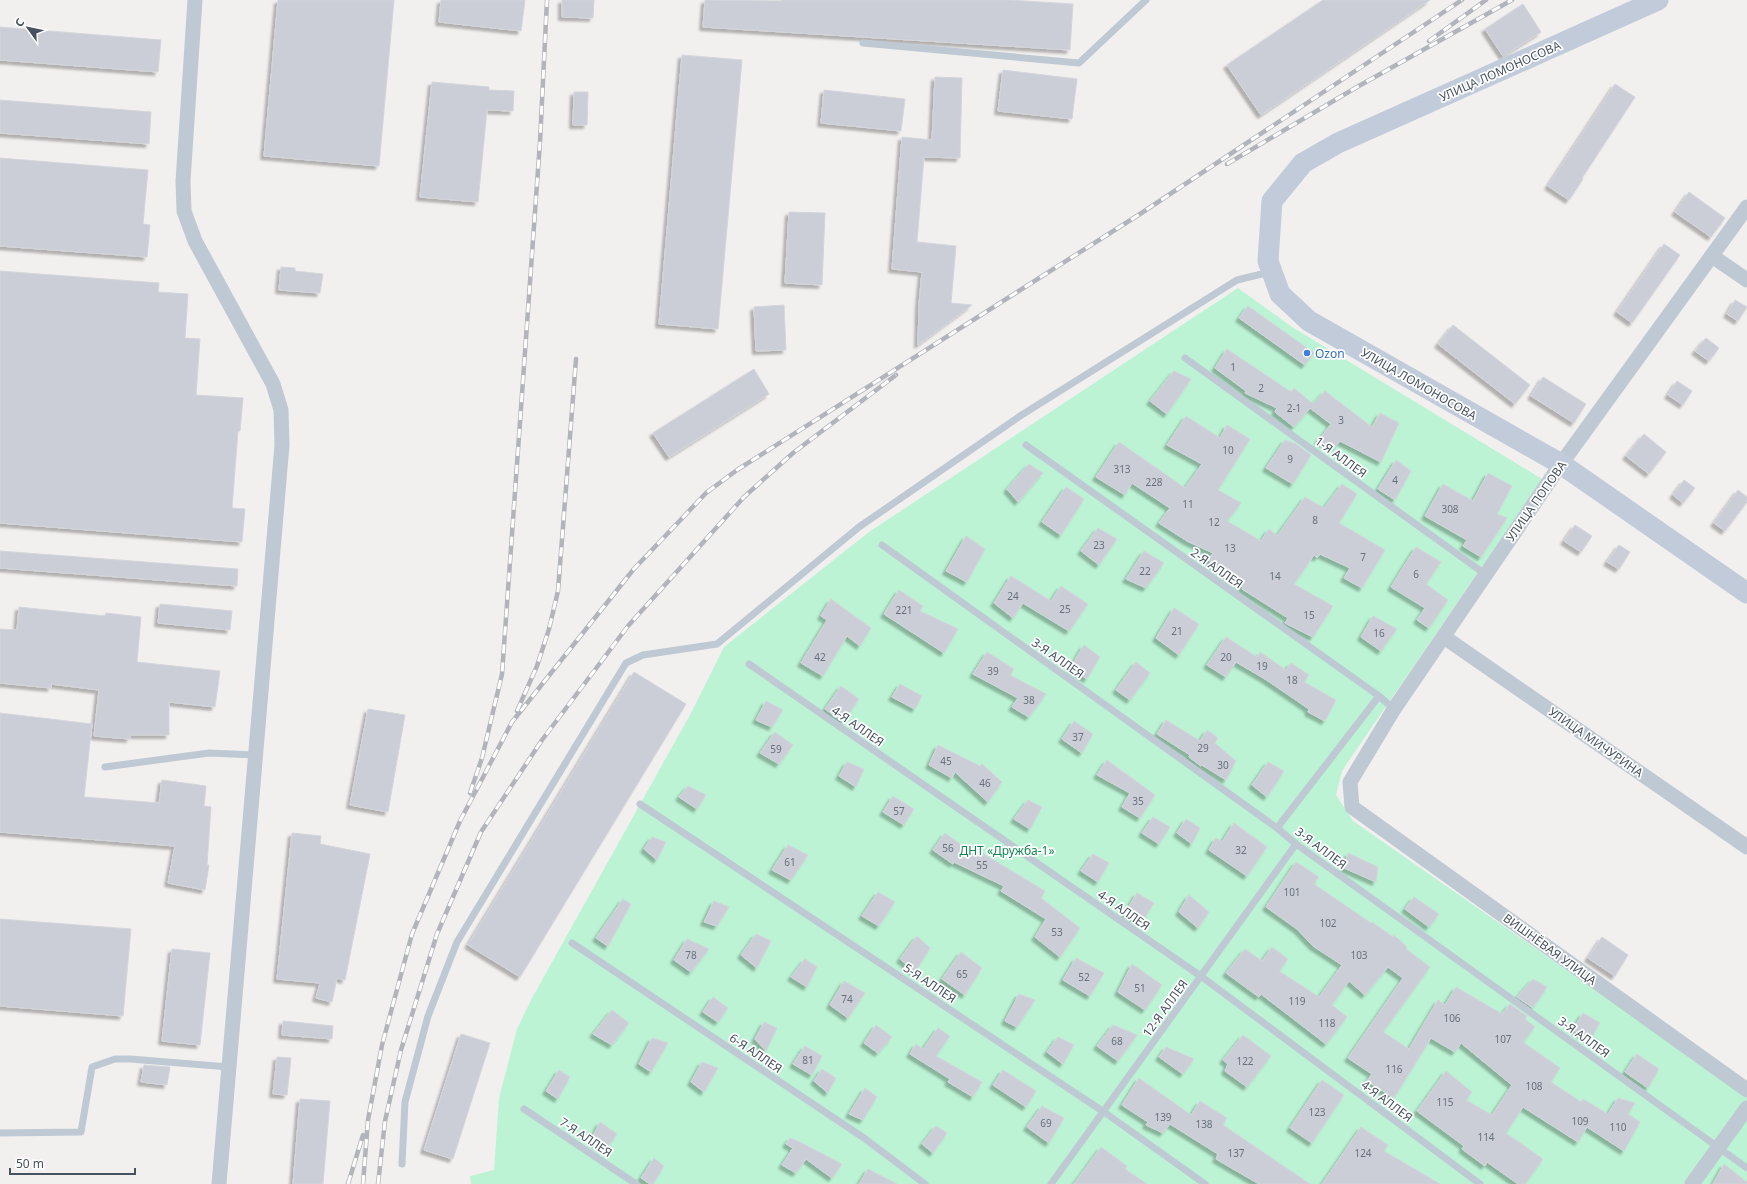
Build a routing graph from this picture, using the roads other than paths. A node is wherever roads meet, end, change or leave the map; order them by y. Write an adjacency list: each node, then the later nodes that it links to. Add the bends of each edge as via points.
1 (195, 0): 19 (street, via 182,181 184,211 194,241 273,384 281,410 282,445)
2 (1146, 0): 4 (lane, via 1079,63)
3 (1658, 0): 7 (street, УЛИЦА ЛОМОНОСОВА, via 1338,143 1303,163 1272,201 1268,261)
4 (863, 43)
5 (1747, 207): 6 (street, УЛИЦА ПОПОВА)
6 (1712, 256): 8 (street); 11 (street, УЛИЦА ПОПОВА)
7 (1272, 271): 11 (street, УЛИЦА ЛОМОНОСОВА, via 1280,294 1309,321); 35 (lane, via 1237,280 1020,416 859,527 717,644 643,656 626,663 457,942 428,1016 405,1102)
8 (1747, 280)
9 (1184, 358): 13 (lane, 1-Я АЛЛЕЯ)
10 (1026, 445): 17 (lane, 2-Я АЛЛЕЯ)
11 (1561, 464): 13 (street, УЛИЦА ПОПОВА); 14 (street, УЛИЦА ЛОМОНОСОВА)
12 (882, 545): 23 (lane, 3-Я АЛЛЕЯ)
13 (1485, 574): 15 (street, УЛИЦА ПОПОВА)
14 (1747, 593)
15 (1444, 636): 18 (street, УЛИЦА ПОПОВА); 25 (street, УЛИЦА МИЧУРИНА)
16 (749, 664): 27 (lane, 4-Я АЛЛЕЯ)
17 (1379, 696): 18 (lane, 2-Я АЛЛЕЯ); 23 (lane)
18 (1394, 710): 22 (street, УЛИЦА ПОПОВА, via 1350,782)
19 (255, 755): 20 (lane, via 209,753); 28 (street)
20 (104, 767)
21 (640, 804): 32 (lane, 5-Я АЛЛЕЯ)
22 (1352, 807): 29 (street, ВИШНЁВАЯ УЛИЦА)
23 (1277, 828): 24 (lane, 3-Я АЛЛЕЯ)
24 (1296, 844): 27 (lane, 12-Я АЛЛЕЯ); 34 (lane, 3-Я АЛЛЕЯ)
25 (1747, 847)
26 (572, 943): 39 (lane, 6-Я АЛЛЕЯ, via 864,1138)
27 (1202, 977): 32 (lane, 12-Я АЛЛЕЯ); 42 (lane, 4-Я АЛЛЕЯ)
28 (229, 1067): 33 (lane, via 115,1059 92,1067 81,1132); 37 (street)
29 (1747, 1090)
30 (1747, 1108): 34 (street)
31 (524, 1109): 38 (lane, 7-Я АЛЛЕЯ)
32 (1104, 1112): 40 (lane, 12-Я АЛЛЕЯ); 41 (lane, 5-Я АЛЛЕЯ)
33 (0, 1133)
34 (1718, 1146): 36 (lane, 3-Я АЛЛЕЯ); 43 (street)
35 (402, 1164)
36 (1747, 1168)
37 (219, 1184)
38 (636, 1184)
39 (926, 1184)
40 (1051, 1184)
41 (1205, 1184)
42 (1480, 1184)
43 (1692, 1184)

